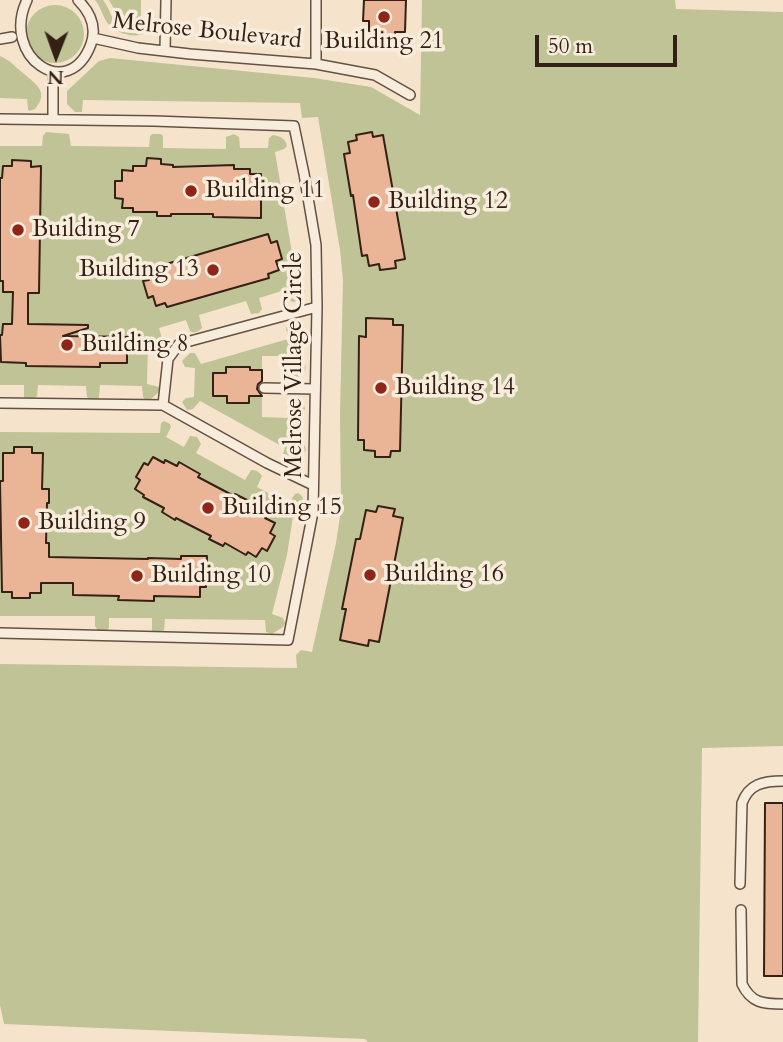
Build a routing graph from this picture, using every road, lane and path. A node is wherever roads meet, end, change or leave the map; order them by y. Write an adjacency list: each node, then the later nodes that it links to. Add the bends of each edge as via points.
1 (27, 0): 5 (lane, via 18,10)
2 (78, 0): 6 (lane, Melrose Boulevard, via 88,11)
3 (166, 0): 8 (lane)
4 (316, 0): 9 (lane)
5 (12, 37): 7 (lane); 10 (lane, via 31,66)
6 (93, 38): 8 (lane, Melrose Boulevard); 10 (lane, Melrose Boulevard, via 79,62)
7 (0, 39)
8 (165, 51): 9 (lane, Melrose Boulevard)
9 (316, 64): 11 (lane, Melrose Boulevard, via 375,75)
10 (53, 72): 13 (lane)
11 (410, 95)
12 (0, 119): 13 (lane, Melrose Village Circle)
13 (53, 119): 14 (lane, Melrose Village Circle, via 294,126 316,246)
14 (317, 307): 16 (lane, Melrose Village Circle); 18 (lane, via 179,344 168,359)
15 (264, 388): 16 (lane)
16 (315, 389): 19 (lane, Melrose Village Circle)
17 (0, 403): 18 (lane)
18 (163, 405): 19 (lane)
19 (313, 485): 20 (lane, Melrose Village Circle, via 313,512 288,639)
20 (0, 633)
21 (783, 781): 22 (lane, via 757,785 746,792 741,803)
22 (740, 884)
23 (741, 910): 24 (lane, via 742,984 747,995 758,1002)
24 (783, 1004)

